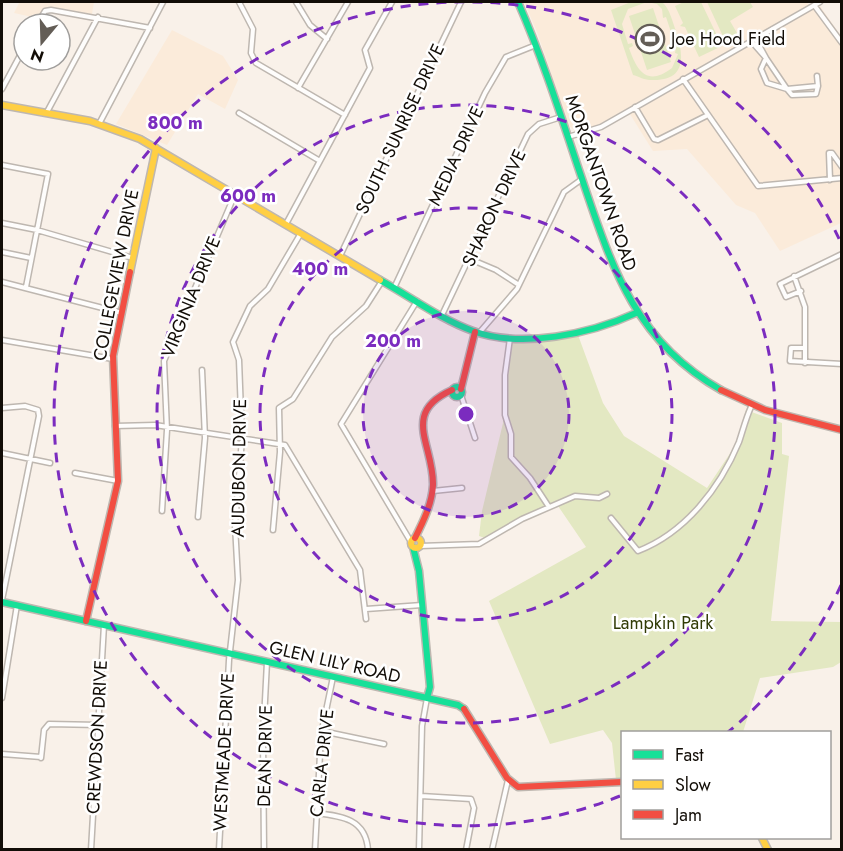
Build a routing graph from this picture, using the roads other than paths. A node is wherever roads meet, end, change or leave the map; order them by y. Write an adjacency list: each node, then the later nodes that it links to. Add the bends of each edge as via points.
1 (163, 2): 14 (street)
2 (239, 2): 26 (street, via 253,29 254,60)
3 (296, 2): 15 (street, via 310,25)
4 (348, 2): 15 (street)
5 (392, 2): 33 (street, via 366,48 370,68)
6 (460, 2): 52 (street, SOUTH SUNRISE DRIVE)
7 (518, 2): 18 (street, MORGANTOWN ROAD)
8 (820, 2): 9 (street)
9 (814, 5): 16 (street); 17 (street)
10 (44, 12): 11 (street)
11 (69, 12)
12 (72, 13): 13 (street)
13 (98, 17): 14 (street); 31 (street)
14 (150, 28): 36 (street)
15 (327, 39): 26 (street)
16 (753, 40): 19 (street); 22 (street)
17 (842, 44)
18 (537, 45): 35 (street, MORGANTOWN ROAD); 61 (street, MEDIA DRIVE, via 506,57 485,93)
19 (766, 58): 23 (street); 25 (street, via 762,75 771,86)
20 (12, 70): 27 (street)
21 (817, 76): 24 (street)
22 (683, 79): 30 (street); 34 (street)
23 (782, 82): 25 (street); 28 (street)
24 (818, 86): 28 (street); 28 (street, via 817,93 795,96)
25 (780, 87): 28 (street)
26 (298, 88): 33 (street)
27 (2, 89)
28 (787, 89)
29 (2, 105): 31 (street)
30 (635, 107): 34 (street, via 658,140); 37 (street, via 601,127)
31 (47, 112): 36 (street)
32 (239, 113): 39 (street)
33 (345, 115): 39 (street)
34 (708, 115): 44 (street, via 758,186)
35 (561, 117): 37 (street, MORGANTOWN ROAD); 55 (street, SHARON DRIVE, via 539,124 528,134)
36 (99, 124): 38 (street)
37 (568, 137): 43 (street, MORGANTOWN ROAD)
38 (156, 148): 45 (street); 54 (street, COLLEGEVIEW DRIVE)
39 (320, 161): 47 (street)
40 (2, 165): 48 (street, via 48,174)
41 (842, 167): 44 (street, via 829,153)
42 (842, 178): 44 (street)
43 (582, 179): 59 (street, via 564,192); 65 (street, MORGANTOWN ROAD, via 610,261)
44 (830, 180)
45 (235, 194): 47 (street); 79 (street, VIRGINIA DRIVE, via 164,358)
46 (2, 223): 48 (street)
47 (286, 224): 49 (street)
48 (37, 230): 53 (street); 54 (street)
49 (301, 233): 52 (street); 82 (street, AUDUBON DRIVE, via 268,289 250,306 233,339 239,360)
50 (2, 252): 53 (street)
51 (842, 255): 56 (street)
52 (340, 256): 57 (street)
53 (31, 258): 60 (street)
54 (133, 258): 64 (street, COLLEGEVIEW DRIVE)
55 (470, 259): 59 (street); 66 (street, SHARON DRIVE)
56 (794, 276): 62 (street); 62 (street, via 780,286 786,297)
57 (382, 281): 61 (street); 84 (street, via 366,306 332,337 293,399 280,406)
58 (2, 282): 60 (street)
59 (519, 285): 67 (street)
60 (26, 287): 64 (street)
61 (394, 288): 63 (street)
62 (801, 291): 70 (street, via 806,307)
63 (417, 301): 66 (street); 98 (street, via 341,424)
64 (122, 313): 71 (street, COLLEGEVIEW DRIVE)
65 (636, 313): 68 (street, via 616,323 585,330); 76 (street, MORGANTOWN ROAD, via 666,349 692,372)
66 (442, 315): 67 (street)
67 (477, 332): 68 (street); 75 (street)
68 (510, 337): 93 (street, via 505,415 511,434 511,457)
69 (2, 340): 71 (street)
70 (805, 348): 72 (street); 72 (street, via 791,348 789,359)
71 (113, 359): 78 (street, COLLEGEVIEW DRIVE)
72 (805, 363): 73 (street)
73 (842, 364)
74 (202, 370): 81 (street)
75 (457, 392): 83 (street); 91 (street, via 432,399 422,421)
76 (751, 407): 80 (street, MORGANTOWN ROAD); 96 (street, via 730,460 697,511 678,530 638,551)
77 (2, 408): 86 (street, via 30,406 38,410)
78 (115, 426): 79 (street); 89 (street, COLLEGEVIEW DRIVE)
79 (167, 427): 81 (street); 94 (street, VIRGINIA DRIVE)
80 (842, 430)
81 (204, 432): 82 (street); 95 (street)
82 (242, 437): 84 (street); 106 (street, AUDUBON DRIVE, via 236,525 238,580)
83 (475, 438)
84 (279, 443): 97 (street); 102 (street, via 290,451 358,567)
85 (2, 453): 86 (street)
86 (30, 459): 87 (street); 99 (street)
87 (50, 464)
88 (75, 472): 89 (street)
89 (118, 481): 104 (street, COLLEGEVIEW DRIVE)
90 (462, 488): 91 (street)
91 (432, 491): 98 (street)
92 (607, 494): 93 (street, via 599,498 575,496)
93 (549, 507): 98 (street, via 479,544)
94 (162, 511)
95 (198, 517)
96 (610, 518)
97 (273, 530)
98 (417, 542): 101 (street)
99 (2, 601): 100 (street, GLEN LILY ROAD)
100 (17, 605): 104 (street, GLEN LILY ROAD); 109 (street)
101 (422, 605): 102 (street); 110 (street, via 430,687)
102 (366, 609): 103 (street)
103 (366, 619)
104 (86, 621): 105 (street, GLEN LILY ROAD)
105 (104, 625): 106 (street, GLEN LILY ROAD); 111 (street, CREWDSON DRIVE)
106 (230, 654): 107 (street, GLEN LILY ROAD); 120 (street, WESTMEADE DRIVE)
107 (267, 662): 108 (street, GLEN LILY ROAD); 121 (street, DEAN DRIVE)
108 (333, 677): 110 (street, GLEN LILY ROAD); 112 (street, CARLA DRIVE)
109 (2, 698)
110 (427, 698): 115 (street, GLEN LILY ROAD, via 458,705 468,712); 117 (street, via 422,726)
111 (99, 725): 114 (street, via 49,724 44,730 41,757); 119 (street, CREWDSON DRIVE)
112 (322, 731): 113 (street); 118 (street, CARLA DRIVE)
113 (384, 744)
114 (2, 754)
115 (508, 780): 116 (street, via 523,788); 126 (street)
116 (621, 782)
117 (421, 796): 124 (street); 125 (street, via 471,799 474,808)
118 (316, 813): 122 (street, CARLA DRIVE); 123 (street, via 356,823 366,835)
119 (91, 849)
120 (219, 849)
121 (264, 849)
122 (315, 849)
123 (368, 849)
124 (419, 849)
125 (466, 849)
126 (492, 849)

